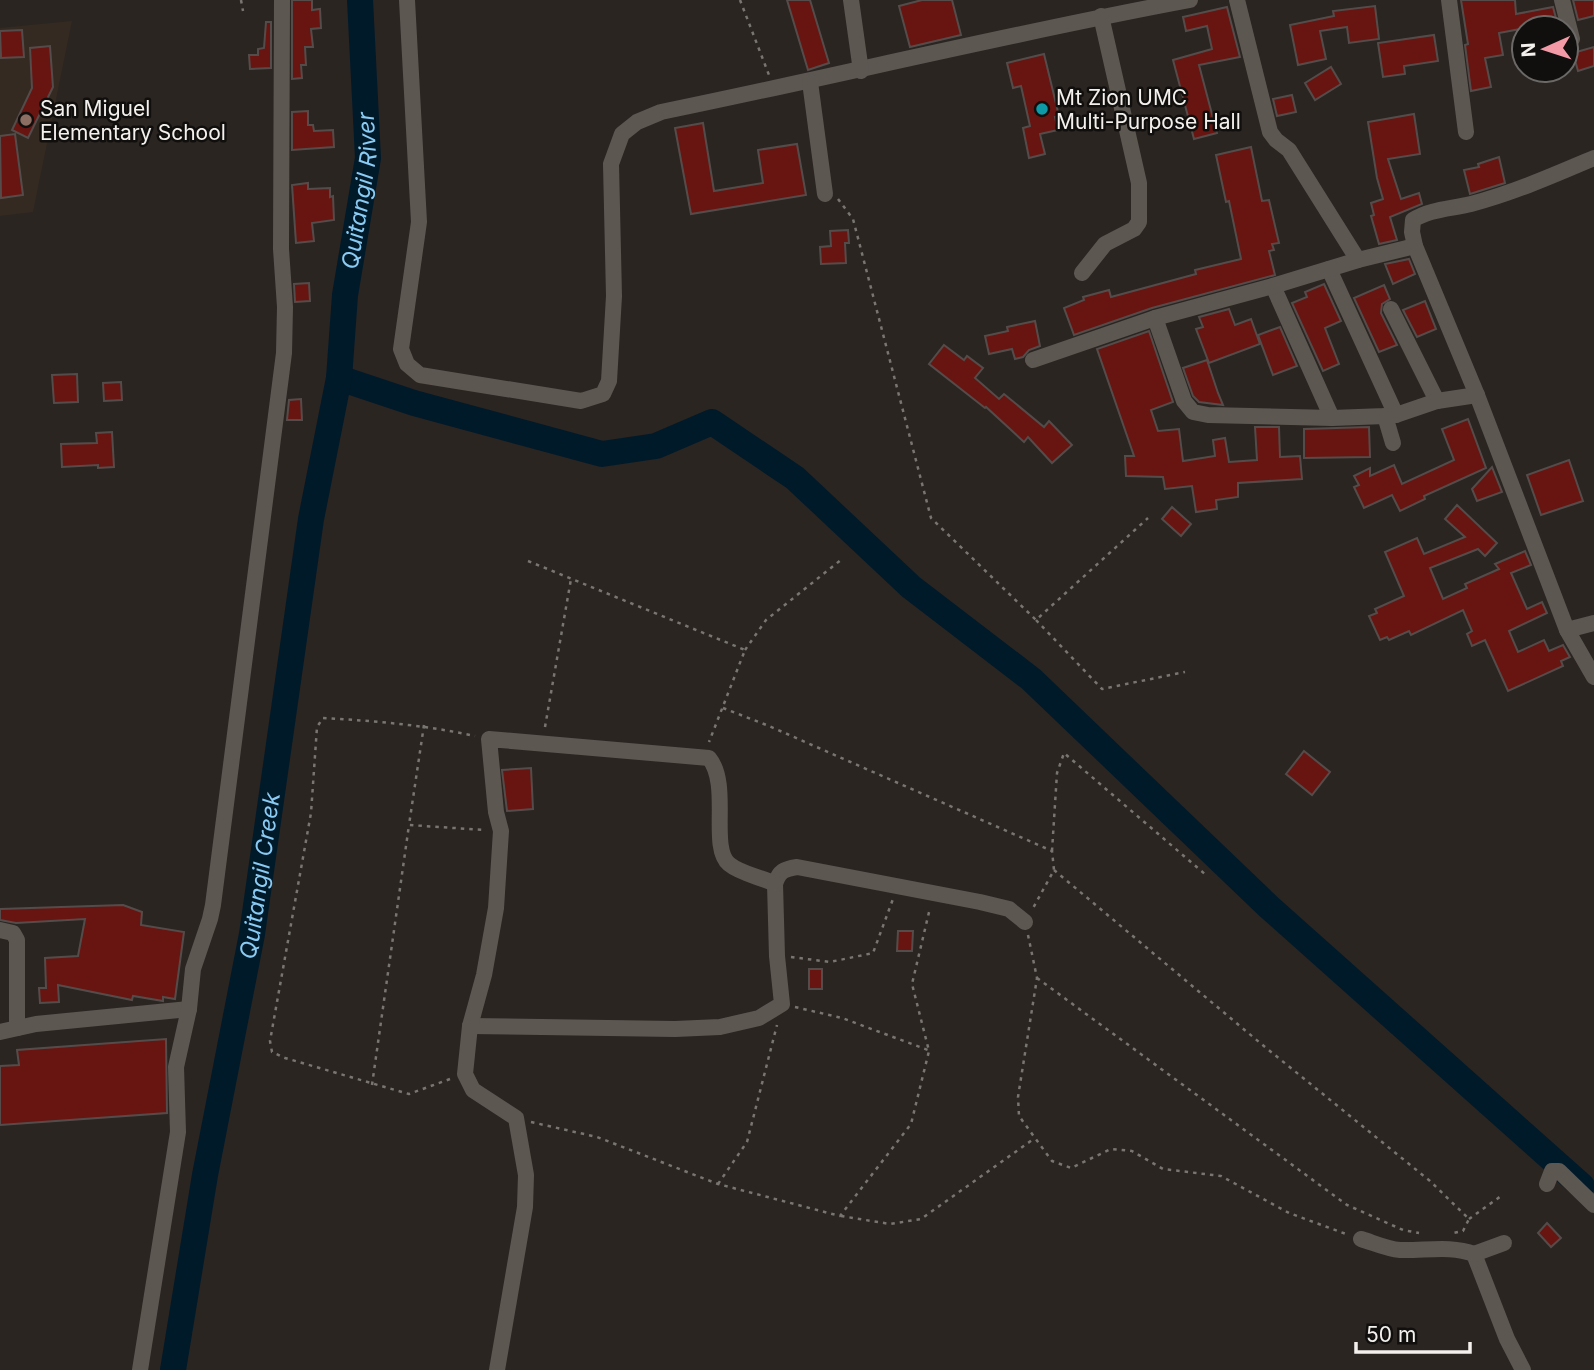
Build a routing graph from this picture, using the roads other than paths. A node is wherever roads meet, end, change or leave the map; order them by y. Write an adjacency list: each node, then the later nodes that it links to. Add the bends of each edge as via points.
1 (282, 0): 32 (street, via 284,353 213,905 193,969)
2 (407, 0): 9 (street, via 419,222 401,349 407,364 420,375 581,401 603,394 609,380 614,296 611,164 622,134 661,113)
3 (851, 0): 8 (street)
4 (1190, 0): 7 (street)
5 (1237, 0): 14 (street, via 1270,132 1289,150)
6 (1449, 0): 10 (street)
7 (1101, 16): 8 (street); 16 (street, via 1141,206 1134,229 1105,244)
8 (861, 71): 9 (street)
9 (810, 82): 12 (street)
10 (1466, 132)
11 (1594, 158): 13 (street, via 1472,204 1422,214 1413,220)
12 (825, 194)
13 (1415, 246): 14 (street); 21 (street)
14 (1358, 260): 15 (street)
15 (1329, 269): 17 (street); 23 (street)
16 (1082, 273)
17 (1273, 286): 19 (street); 24 (street)
18 (1391, 309): 22 (street)
19 (1155, 318): 20 (street); 24 (street, via 1184,401 1193,412)
20 (1032, 360)
21 (1477, 395): 22 (street); 27 (street)
22 (1437, 401): 23 (street)
23 (1391, 415): 24 (street); 25 (street)
24 (1332, 418)
25 (1393, 443)
26 (1594, 623): 27 (street)
27 (1567, 630): 28 (street)
28 (1594, 677)
29 (775, 884): 30 (street, via 784,869 797,867 1009,909); 33 (street, via 782,1004 759,1018 720,1027 675,1029); 33 (street, via 725,861 720,778 709,758 489,739 501,831 496,908)
30 (1025, 922)
31 (0, 930): 34 (street, via 13,933 17,940)
32 (189, 1009): 34 (street); 41 (street, via 176,1067 178,1132)
33 (470, 1026): 42 (street, via 465,1074 473,1090 516,1118 526,1175 525,1207)
34 (17, 1028): 35 (street)
35 (0, 1032)
36 (1547, 1184): 37 (street, via 1552,1171 1559,1171)
37 (1594, 1205)
38 (1361, 1239): 40 (street, via 1395,1249)
39 (1504, 1243): 40 (street)
40 (1474, 1254): 43 (street)
41 (140, 1370)
42 (497, 1370)
43 (1523, 1370)

